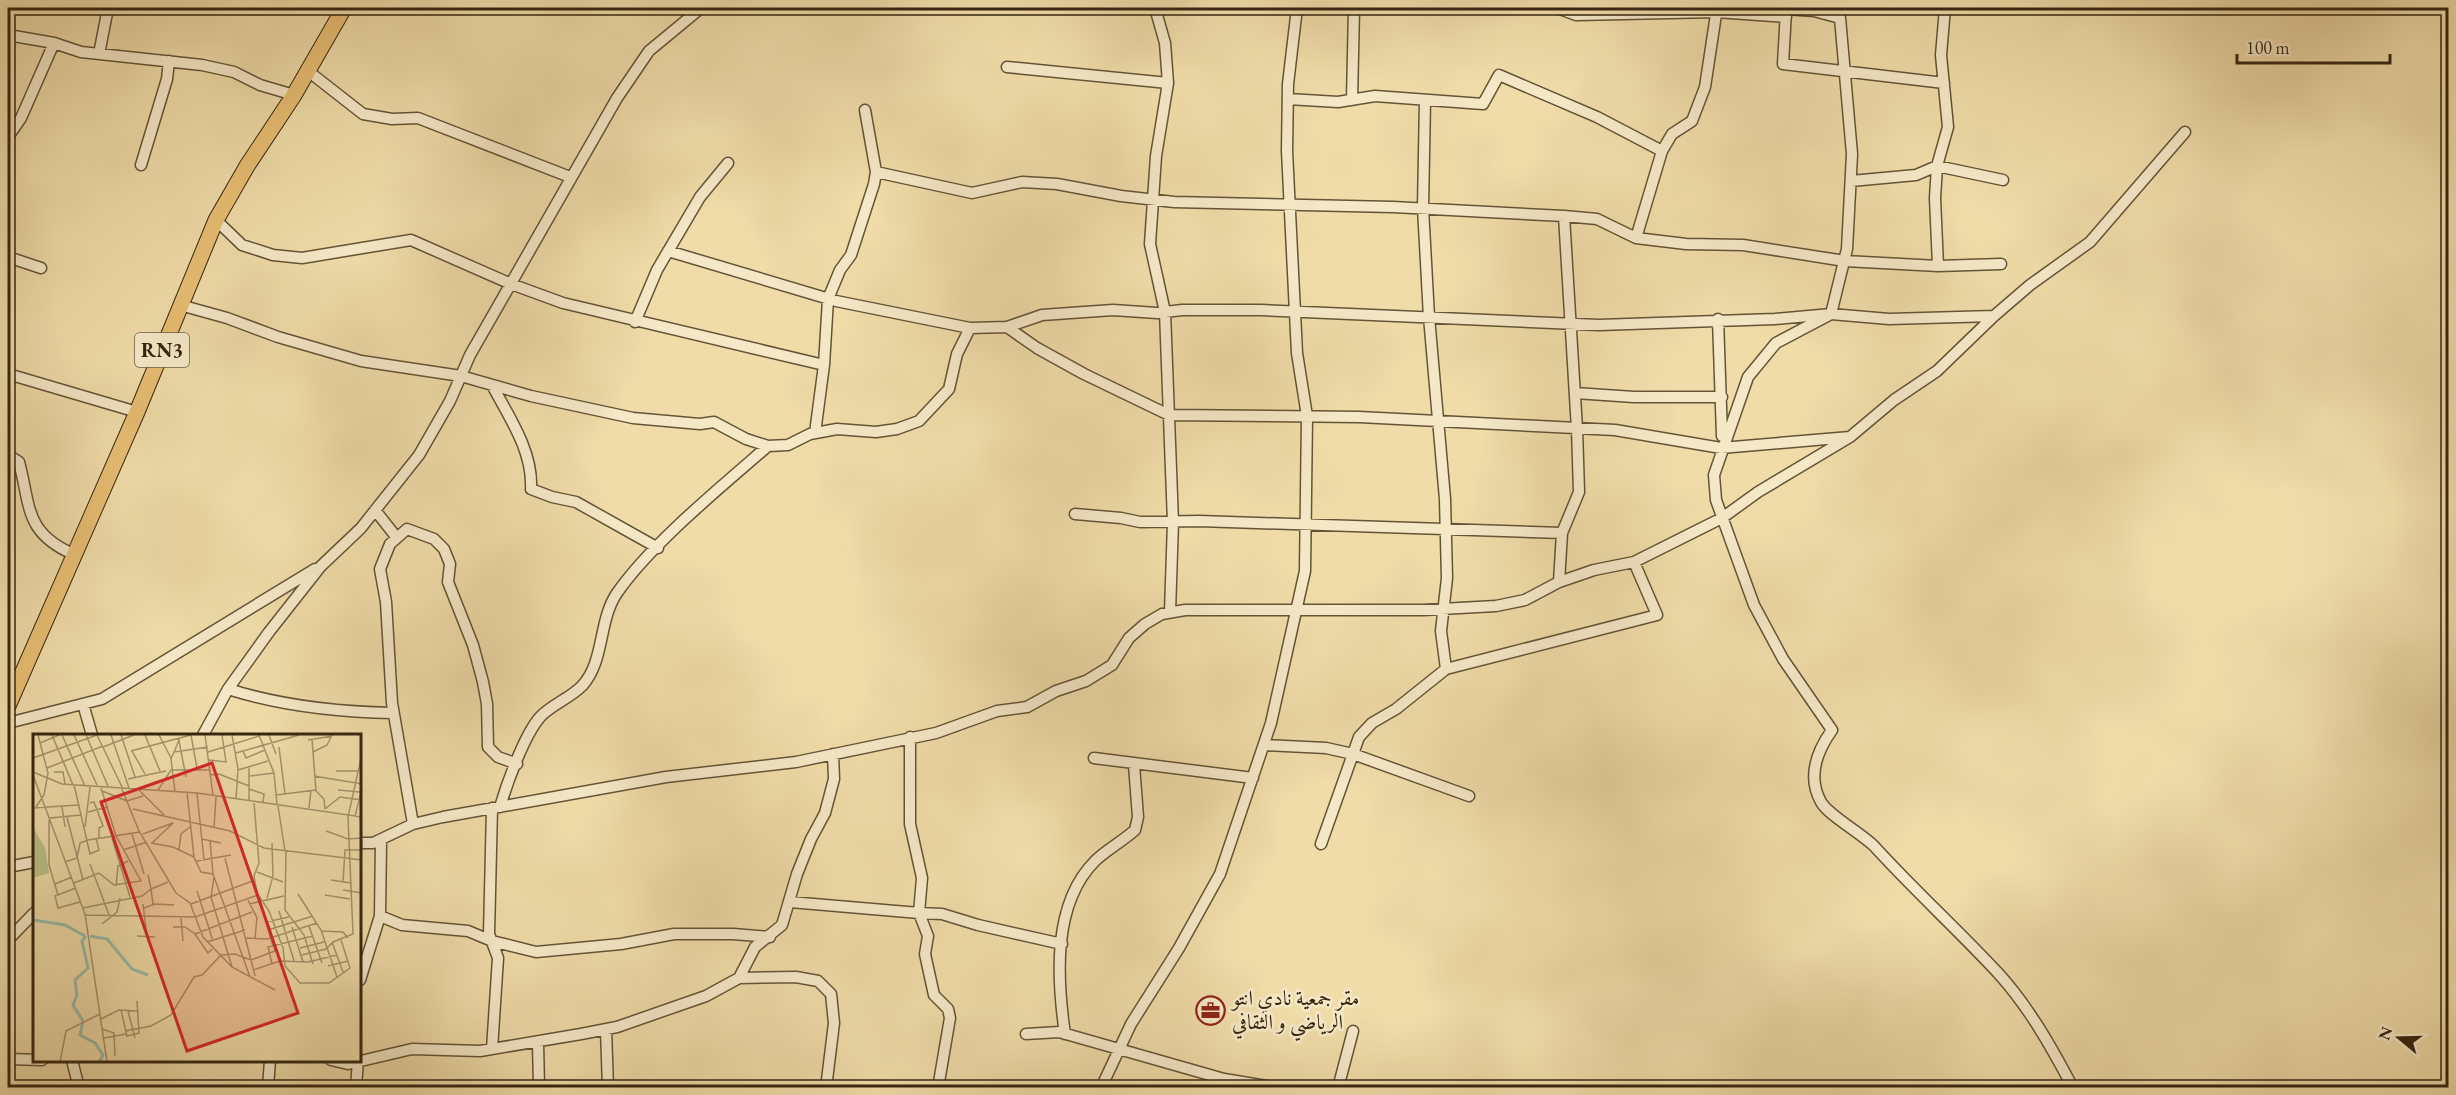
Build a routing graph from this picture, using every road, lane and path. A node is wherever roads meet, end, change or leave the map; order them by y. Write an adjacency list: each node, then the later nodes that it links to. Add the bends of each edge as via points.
1 (108, 8): 14 (street)
2 (344, 8): 17 (highway, RN3)
3 (701, 8): 33 (street, via 650,51)
4 (1155, 8): 19 (street, via 1165,43)
5 (1297, 8): 22 (street)
6 (1354, 8): 23 (street)
7 (1557, 8): 10 (street, via 1576,15)
8 (1945, 8): 20 (street, via 1941,55)
9 (1717, 10): 10 (street); 11 (street); 28 (street, via 1705,87 1692,121 1672,134)
10 (1633, 11)
11 (1786, 11): 18 (street, via 1814,11 1840,18); 18 (street, via 1783,64)
12 (8, 35): 13 (street)
13 (54, 43): 14 (street); 27 (street, via 21,118)
14 (99, 54): 15 (street)
15 (169, 61): 21 (street, via 234,72); 30 (street)
16 (1007, 67): 19 (street)
17 (308, 71): 21 (highway, RN3); 33 (street, via 363,114 418,118)
18 (1845, 73): 20 (street); 35 (street)
19 (1168, 83): 36 (street)
20 (1944, 83): 31 (street, via 1948,127)
21 (294, 95): 40 (highway, RN3)
22 (1288, 99): 23 (street); 37 (street)
23 (1352, 100): 24 (street, via 1375,96)
24 (1425, 100): 28 (street, via 1483,104 1499,75 1597,117); 38 (street)
25 (865, 110): 32 (street)
26 (2185, 132): 54 (street, via 2090,242)
27 (8, 137)
28 (1662, 151): 41 (street)
29 (728, 163): 42 (street, via 700,197)
30 (141, 165)
31 (1937, 166): 34 (street); 35 (street, via 1916,175); 46 (street)
32 (876, 172): 36 (street, via 972,193 1022,182); 49 (street, via 857,240)
33 (570, 177): 48 (street)
34 (2003, 180)
35 (1851, 181): 44 (street, via 1847,249)
36 (1152, 200): 37 (street); 51 (street, via 1150,244)
37 (1288, 204): 38 (street); 52 (street)
38 (1424, 208): 39 (street); 55 (street)
39 (1564, 216): 41 (street, via 1597,219); 58 (street)
40 (216, 220): 48 (street, via 242,245 273,255 333,255 411,240); 50 (highway, RN3)
41 (1636, 238): 44 (street, via 1686,244 1743,244)
42 (668, 251): 49 (street); 57 (street)
43 (8, 257): 47 (street)
44 (1842, 260): 46 (street); 53 (street)
45 (2001, 264): 46 (street)
46 (1938, 266)
47 (41, 268)
48 (511, 284): 57 (street); 63 (street)
49 (828, 299): 60 (street); 61 (street)
50 (180, 305): 63 (street, via 361,361); 67 (highway, RN3)
51 (1165, 312): 52 (street); 59 (street, via 1113,310 1042,315); 68 (street)
52 (1296, 312): 55 (street); 69 (street)
53 (1831, 314): 54 (street, via 1890,319); 56 (street); 75 (street, via 1776,343 1748,376)
54 (1994, 316): 73 (street, via 1937,371)
55 (1429, 317): 58 (street); 70 (street)
56 (1718, 319): 58 (street); 66 (street)
57 (635, 322): 61 (street)
58 (1569, 323): 65 (street)
59 (1007, 327): 60 (street); 68 (street, via 1036,348)
60 (970, 328): 72 (street, via 957,354 949,389 919,421 876,432 837,429)
61 (824, 365): 72 (street)
62 (8, 374): 67 (street)
63 (461, 376): 64 (street); 77 (street, via 419,455)
64 (492, 385): 74 (street, via 633,418 714,422); 85 (street, via 526,453 532,471 531,489 576,502)
65 (1575, 393): 66 (street); 71 (street)
66 (1722, 397): 75 (street)
67 (137, 412): 86 (highway, RN3)
68 (1169, 415): 69 (street); 80 (street)
69 (1307, 416): 70 (street); 81 (street)
70 (1438, 421): 71 (street); 82 (street)
71 (1578, 429): 75 (street, via 1615,430); 83 (street, via 1579,492)
72 (815, 433): 74 (street, via 788,445)
73 (1850, 437): 75 (street); 79 (street)
74 (768, 446): 85 (street)
75 (1721, 448): 79 (street, via 1714,475)
76 (8, 455): 86 (street, via 19,462 29,514 55,546)
77 (375, 510): 84 (street); 88 (street)
78 (1075, 514): 80 (street)
79 (1722, 518): 87 (street); 152 (street, via 1754,605 1783,659 1832,730 1819,748 1815,762 1815,783 1822,803 1868,840 1999,975 2048,1040)
80 (1173, 522): 81 (street); 92 (street)
81 (1305, 525): 82 (street); 91 (street, via 1305,571)
82 (1445, 529): 83 (street); 90 (street)
83 (1562, 533): 89 (street)
84 (397, 538): 97 (street, via 390,544 380,569 386,602); 106 (street, via 407,529 434,539 444,549 450,564 448,582 473,645 488,704 488,747 498,758)
85 (658, 548): 106 (street, via 611,603 596,663 582,686 542,715 528,733)
86 (75, 555): 96 (highway, RN3)
87 (1634, 562): 89 (street); 93 (street, via 1657,615)
88 (321, 566): 94 (street); 95 (street, via 179,650 138,679 102,699)
89 (1559, 582): 90 (street, via 1525,600)
90 (1444, 609): 91 (street); 93 (street)
91 (1297, 610): 92 (street); 102 (street)
92 (1170, 612): 101 (street, via 1145,624 1129,638 1112,665 1086,681 1027,707 997,711 936,733)
93 (1446, 669): 104 (street, via 1372,723 1359,737)
94 (228, 689): 97 (street, via 267,701 348,712); 100 (street)
95 (83, 704): 98 (street); 99 (street)
96 (8, 706)
97 (393, 713): 111 (street)
98 (8, 723)
99 (92, 734)
100 (204, 734)
101 (910, 737): 103 (street); 118 (street, via 910,824 922,878)
102 (1264, 745): 104 (street, via 1326,748); 108 (street)
103 (833, 754): 110 (street, via 666,777); 117 (street, via 834,779 825,813 804,857)
104 (1353, 754): 109 (street); 114 (street)
105 (1094, 758): 107 (street)
106 (517, 764): 110 (street)
107 (1134, 765): 108 (street); 124 (street, via 1138,817 1135,830 1095,861 1075,887)
108 (1253, 778): 133 (street, via 1220,874)
109 (1469, 796)
110 (496, 808): 111 (street); 123 (street, via 489,934)
111 (413, 824): 112 (street)
112 (381, 840): 113 (street); 120 (street)
113 (362, 843)
114 (1321, 843)
115 (33, 862): 116 (street)
116 (8, 867)
117 (790, 902): 118 (street); 121 (street, via 782,924)
118 (919, 913): 124 (street, via 942,914); 148 (street, via 928,936 925,954 934,995 948,1009 950,1018)
119 (33, 914): 122 (street)
120 (380, 916): 123 (street, via 402,925 468,931); 125 (street)
121 (770, 937): 123 (street, via 674,934 621,944 536,952); 126 (street, via 755,947)
122 (8, 940)
123 (492, 942): 132 (street, via 498,958)
124 (1062, 944): 130 (street, via 1061,1006)
125 (362, 974)
126 (739, 978): 127 (street, via 706,996); 147 (street, via 796,977 818,981 831,994 834,1023)
127 (606, 1029): 131 (street); 146 (street)
128 (1353, 1031): 151 (street)
129 (1026, 1034): 130 (street)
130 (1065, 1034): 133 (street)
131 (538, 1043): 132 (street); 145 (street)
132 (492, 1049): 136 (street, via 412,1049)
133 (1118, 1050): 149 (street); 150 (street, via 1224,1079)
134 (8, 1059): 135 (street)
135 (33, 1060)
136 (362, 1060)
137 (72, 1062): 142 (street)
138 (270, 1062): 143 (street)
139 (340, 1062): 140 (street)
140 (355, 1062)
141 (358, 1062): 144 (street)
142 (79, 1088)
143 (268, 1088)
144 (356, 1088)
145 (539, 1088)
146 (608, 1088)
147 (826, 1088)
148 (938, 1088)
149 (1101, 1088)
150 (1280, 1088)
151 (1338, 1088)
152 (2073, 1088)

